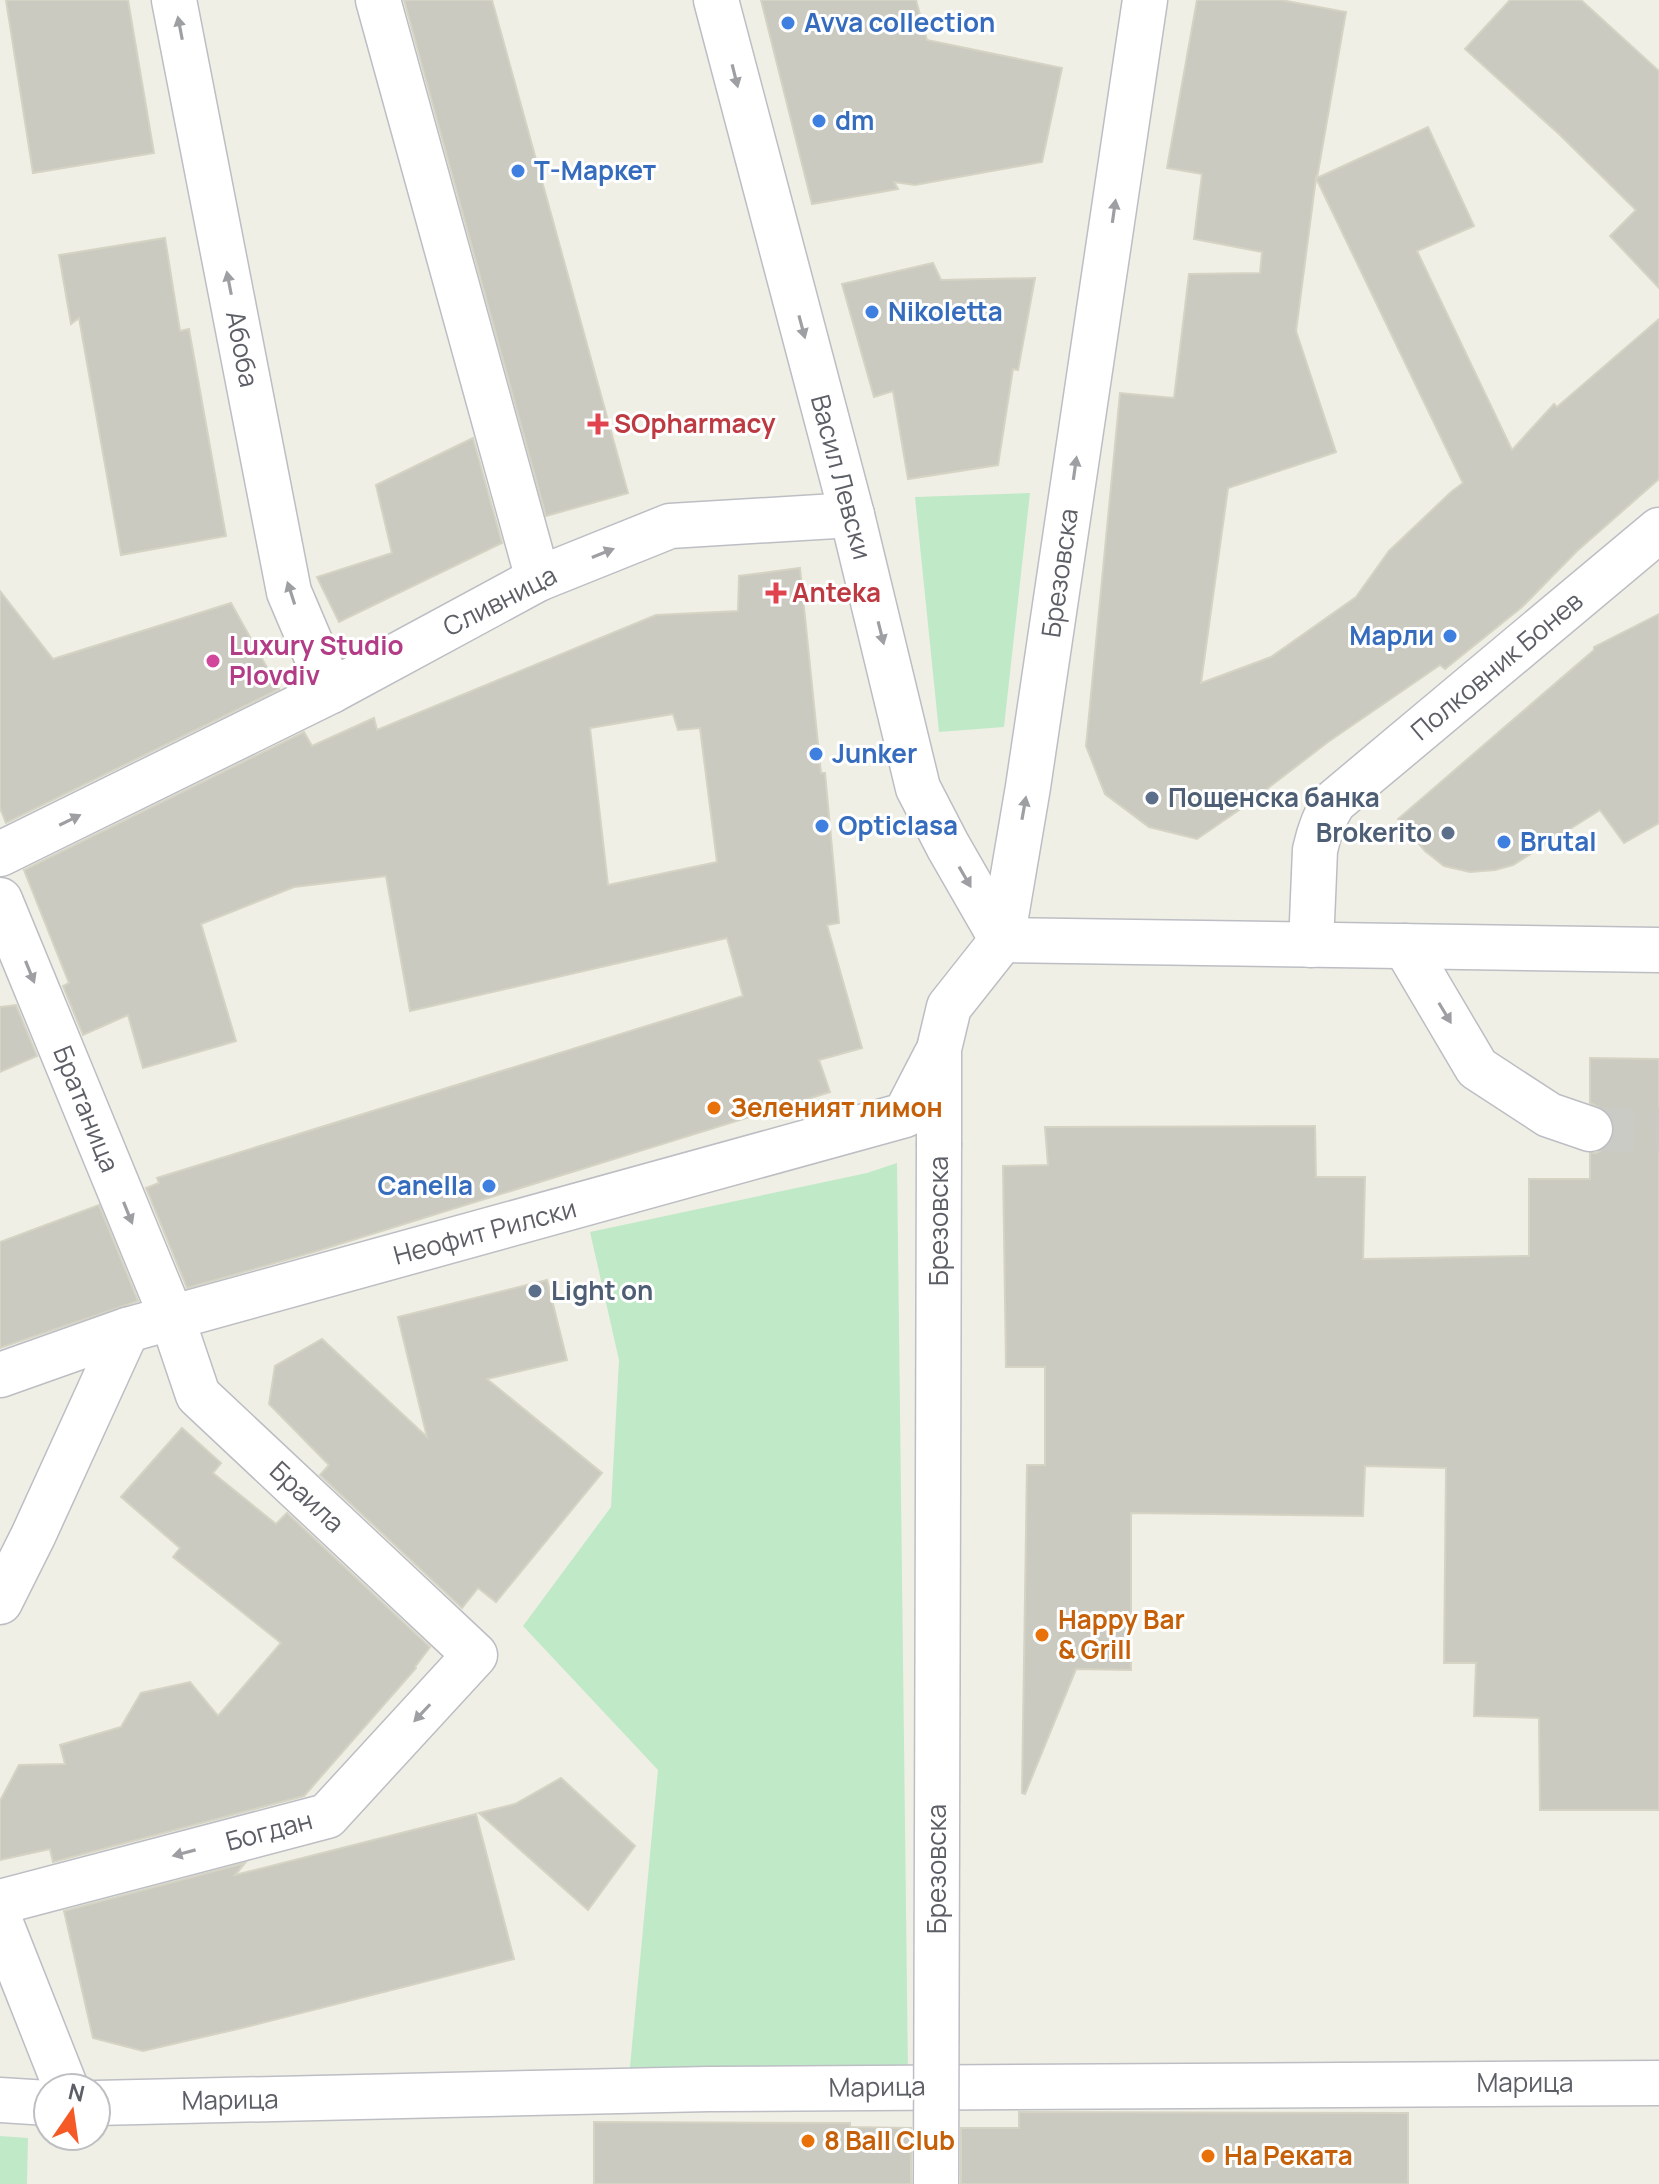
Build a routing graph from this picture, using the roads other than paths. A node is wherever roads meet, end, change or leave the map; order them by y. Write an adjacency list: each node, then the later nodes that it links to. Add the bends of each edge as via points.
1 (174, 0): 8 (street, Абоба, one-way to 1, via 289,592)
2 (378, 0): 7 (street)
3 (716, 0): 5 (street, Васил Левски, one-way to 5)
4 (1145, 0): 11 (street, Брезовска, one-way to 4)
5 (852, 515): 7 (street, Сливница, one-way to 5, via 670,526); 11 (street, Васил Левски, one-way to 11, via 918,788)
6 (1659, 530): 12 (street, Полковник Бонев, via 1334,802 1315,850)
7 (538, 579): 8 (street, Сливница)
8 (331, 691): 9 (street, Сливница, one-way to 8)
9 (0, 854)
10 (0, 900): 17 (street, Братаница, one-way to 17)
11 (1002, 940): 12 (street); 15 (street, Брезовска, via 949,1007)
12 (1311, 945): 13 (street)
13 (1405, 946): 14 (street); 16 (street, one-way to 16, via 1477,1068 1549,1115)
14 (1659, 950)
15 (939, 1049): 17 (street, Неофит Рилски, via 905,1115); 29 (street, Брезовска, bridge)
16 (1590, 1129)
17 (172, 1318): 18 (street, Неофит Рилски); 21 (street, Браила, via 198,1395)
18 (127, 1330): 19 (street, Неофит Рилски); 20 (street)
19 (0, 1375)
20 (0, 1602)
21 (475, 1655): 22 (street, Богдан, one-way to 22, via 327,1816)
22 (0, 1902)
23 (0, 1921): 24 (street)
24 (60, 2072)
25 (1659, 2083): 28 (street, Марица, via 709,2089)
26 (0, 2100): 27 (street)
27 (32, 2102)
28 (112, 2103)
29 (936, 2184)

